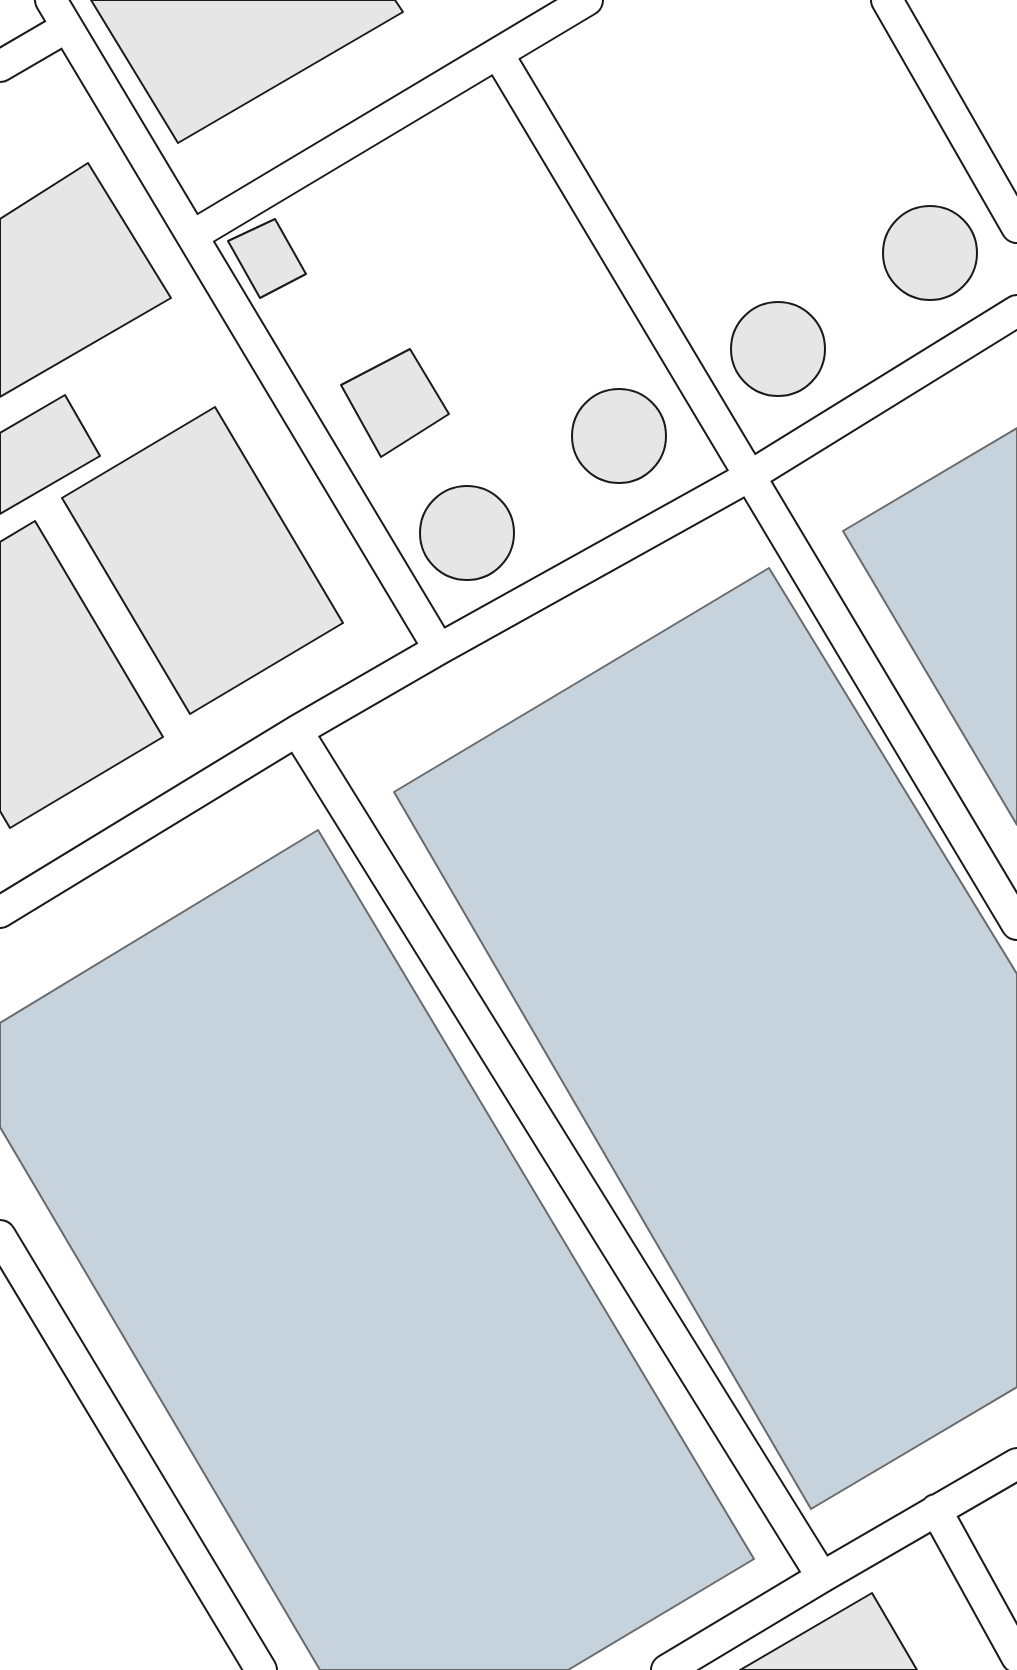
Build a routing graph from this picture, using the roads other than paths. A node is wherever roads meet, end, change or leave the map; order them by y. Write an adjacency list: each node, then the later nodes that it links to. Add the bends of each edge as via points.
1 (51, 0): 4 (lane)
2 (587, 0): 5 (lane)
3 (887, 0): 7 (lane)
4 (67, 27): 6 (lane); 8 (lane)
5 (498, 54): 8 (lane); 10 (lane)
6 (0, 66)
7 (1017, 227)
8 (192, 236): 11 (lane)
9 (1017, 311): 10 (lane)
10 (750, 476): 11 (lane); 14 (lane)
11 (439, 649): 12 (lane)
12 (297, 731): 13 (lane); 18 (lane)
13 (0, 912)
14 (1017, 924)
15 (0, 1236): 20 (lane)
16 (1017, 1464): 17 (lane)
17 (936, 1510): 18 (lane); 19 (lane)
18 (822, 1577): 21 (lane)
19 (1017, 1657)
20 (261, 1670)
21 (667, 1670)

